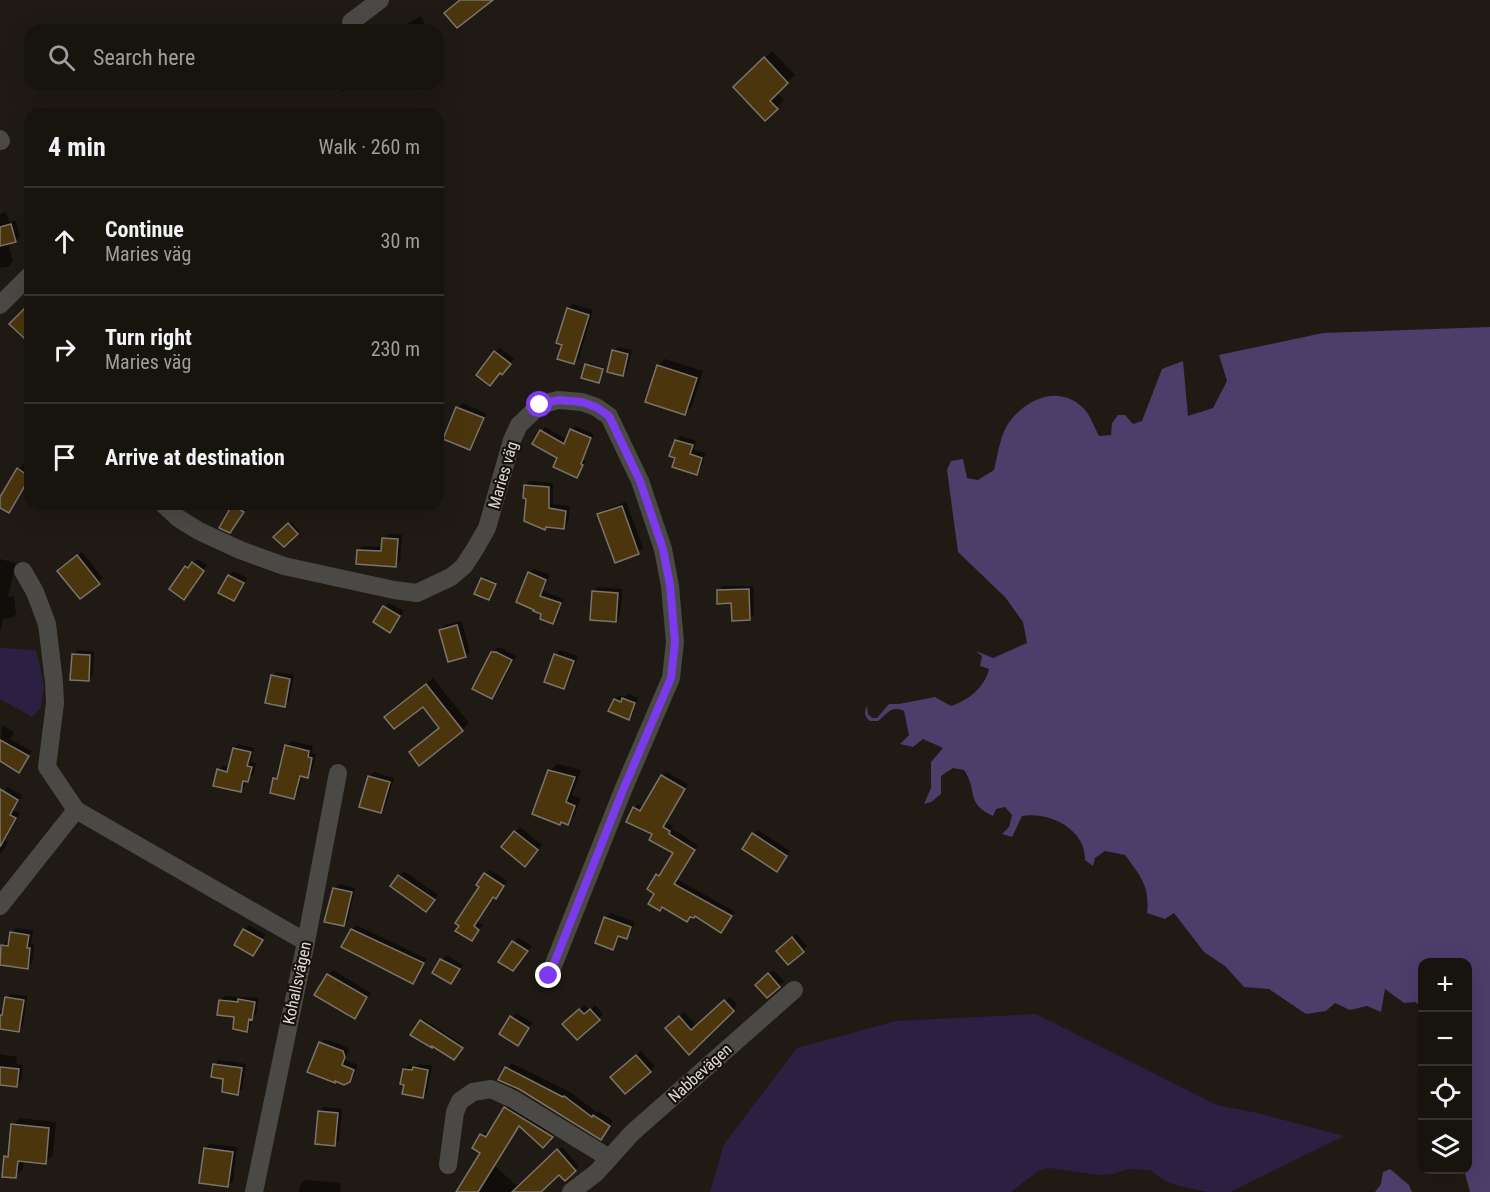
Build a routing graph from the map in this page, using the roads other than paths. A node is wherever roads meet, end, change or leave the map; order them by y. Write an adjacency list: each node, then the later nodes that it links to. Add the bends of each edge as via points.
1 (380, 0): 2 (street)
2 (351, 22)
3 (24, 281): 4 (street)
4 (0, 304)
5 (169, 510): 11 (street, Maries väg, via 199,531 284,566 417,593 451,577 464,566 487,528 519,425 540,405 558,400 582,402 609,416 640,481 663,549 675,642 671,678)
6 (23, 571): 8 (street, via 46,624 54,682 47,767)
7 (338, 773): 10 (street, Kohallsvägen)
8 (76, 810): 9 (street); 10 (street)
9 (0, 906)
10 (306, 942): 15 (street, Kohallsvägen)
11 (549, 976)
12 (794, 990): 13 (street, Nabbevägen, via 632,1133)
13 (609, 1158): 14 (street, via 491,1089 473,1092 460,1101); 16 (street, Nabbevägen)
14 (448, 1165)
15 (254, 1192)
16 (571, 1192)

